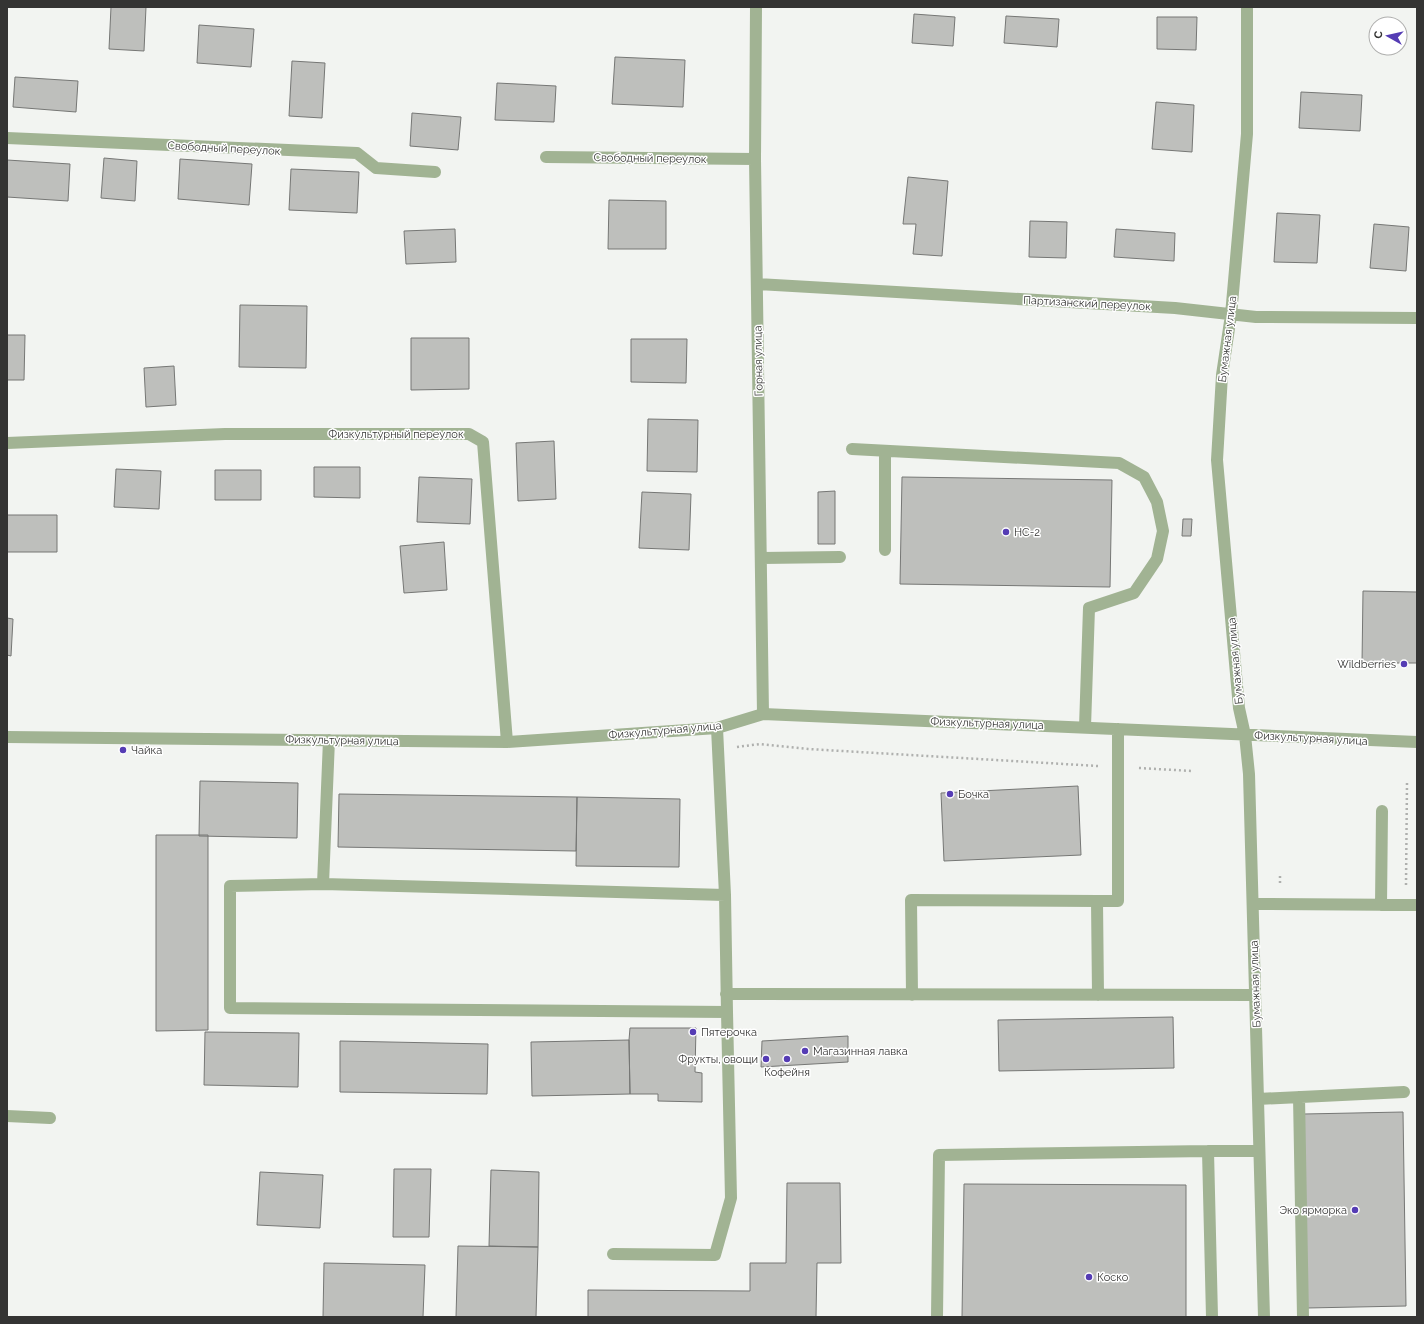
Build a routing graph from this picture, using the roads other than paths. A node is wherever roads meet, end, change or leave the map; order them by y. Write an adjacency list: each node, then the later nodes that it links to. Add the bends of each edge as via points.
1 (756, 7): 5 (street, Горная улица)
2 (1247, 7): 8 (street, Бумажная улица, via 1247,134)
3 (7, 138): 6 (street, Свободный переулок, via 358,153 376,168)
4 (546, 157): 5 (street, Свободный переулок)
5 (755, 159): 7 (street, Горная улица)
6 (435, 172)
7 (757, 284): 8 (street, Партизанский переулок, via 1175,308); 15 (street, Горная улица)
8 (1231, 315): 9 (street, Партизанский переулок); 20 (street, Бумажная улица, via 1222,375 1217,460 1239,708)
9 (1417, 318)
10 (7, 443): 23 (street, Физкультурный переулок, via 225,434 469,434 483,442)
11 (852, 449): 12 (street)
12 (885, 451): 13 (street); 17 (street, via 1119,463 1144,477 1157,502 1163,531 1157,559 1134,593 1089,608)
13 (885, 550)
14 (840, 557): 15 (street)
15 (761, 558): 16 (street, Горная улица)
16 (763, 714): 17 (street, Физкультурная улица); 18 (street, Физкультурная улица)
17 (1084, 727): 19 (street, Физкультурная улица)
18 (717, 728): 23 (street, Физкультурная улица); 27 (street)
19 (1118, 729): 20 (street, Физкультурная улица); 28 (street, via 1118,901)
20 (1246, 735): 24 (street, Физкультурная улица); 29 (street, Бумажная улица, via 1250,774)
21 (7, 736): 22 (street, Физкультурная улица)
22 (329, 740): 23 (street, Физкультурная улица); 26 (street)
23 (507, 742)
24 (1417, 742)
25 (1382, 811): 30 (street)
26 (323, 884): 27 (street); 36 (street, via 230,886 230,1008)
27 (725, 894): 32 (street)
28 (1097, 901): 33 (street, via 911,900); 34 (street)
29 (1252, 904): 30 (street); 35 (street, Бумажная улица)
30 (1381, 905): 31 (street)
31 (1417, 905)
32 (726, 994): 33 (street); 36 (street)
33 (912, 995): 34 (street)
34 (1098, 995): 35 (street)
35 (1255, 995): 39 (street, Бумажная улица)
36 (727, 1012): 44 (street, via 731,1198 715,1255)
37 (1404, 1092): 38 (street)
38 (1299, 1097): 39 (street); 48 (street)
39 (1258, 1099): 43 (street, Бумажная улица)
40 (7, 1116): 41 (street)
41 (50, 1118)
42 (1208, 1150): 43 (street); 45 (street, via 939,1155); 46 (street)
43 (1259, 1152): 47 (street, Бумажная улица)
44 (613, 1254)
45 (937, 1317)
46 (1212, 1317)
47 (1264, 1317)
48 (1303, 1317)

